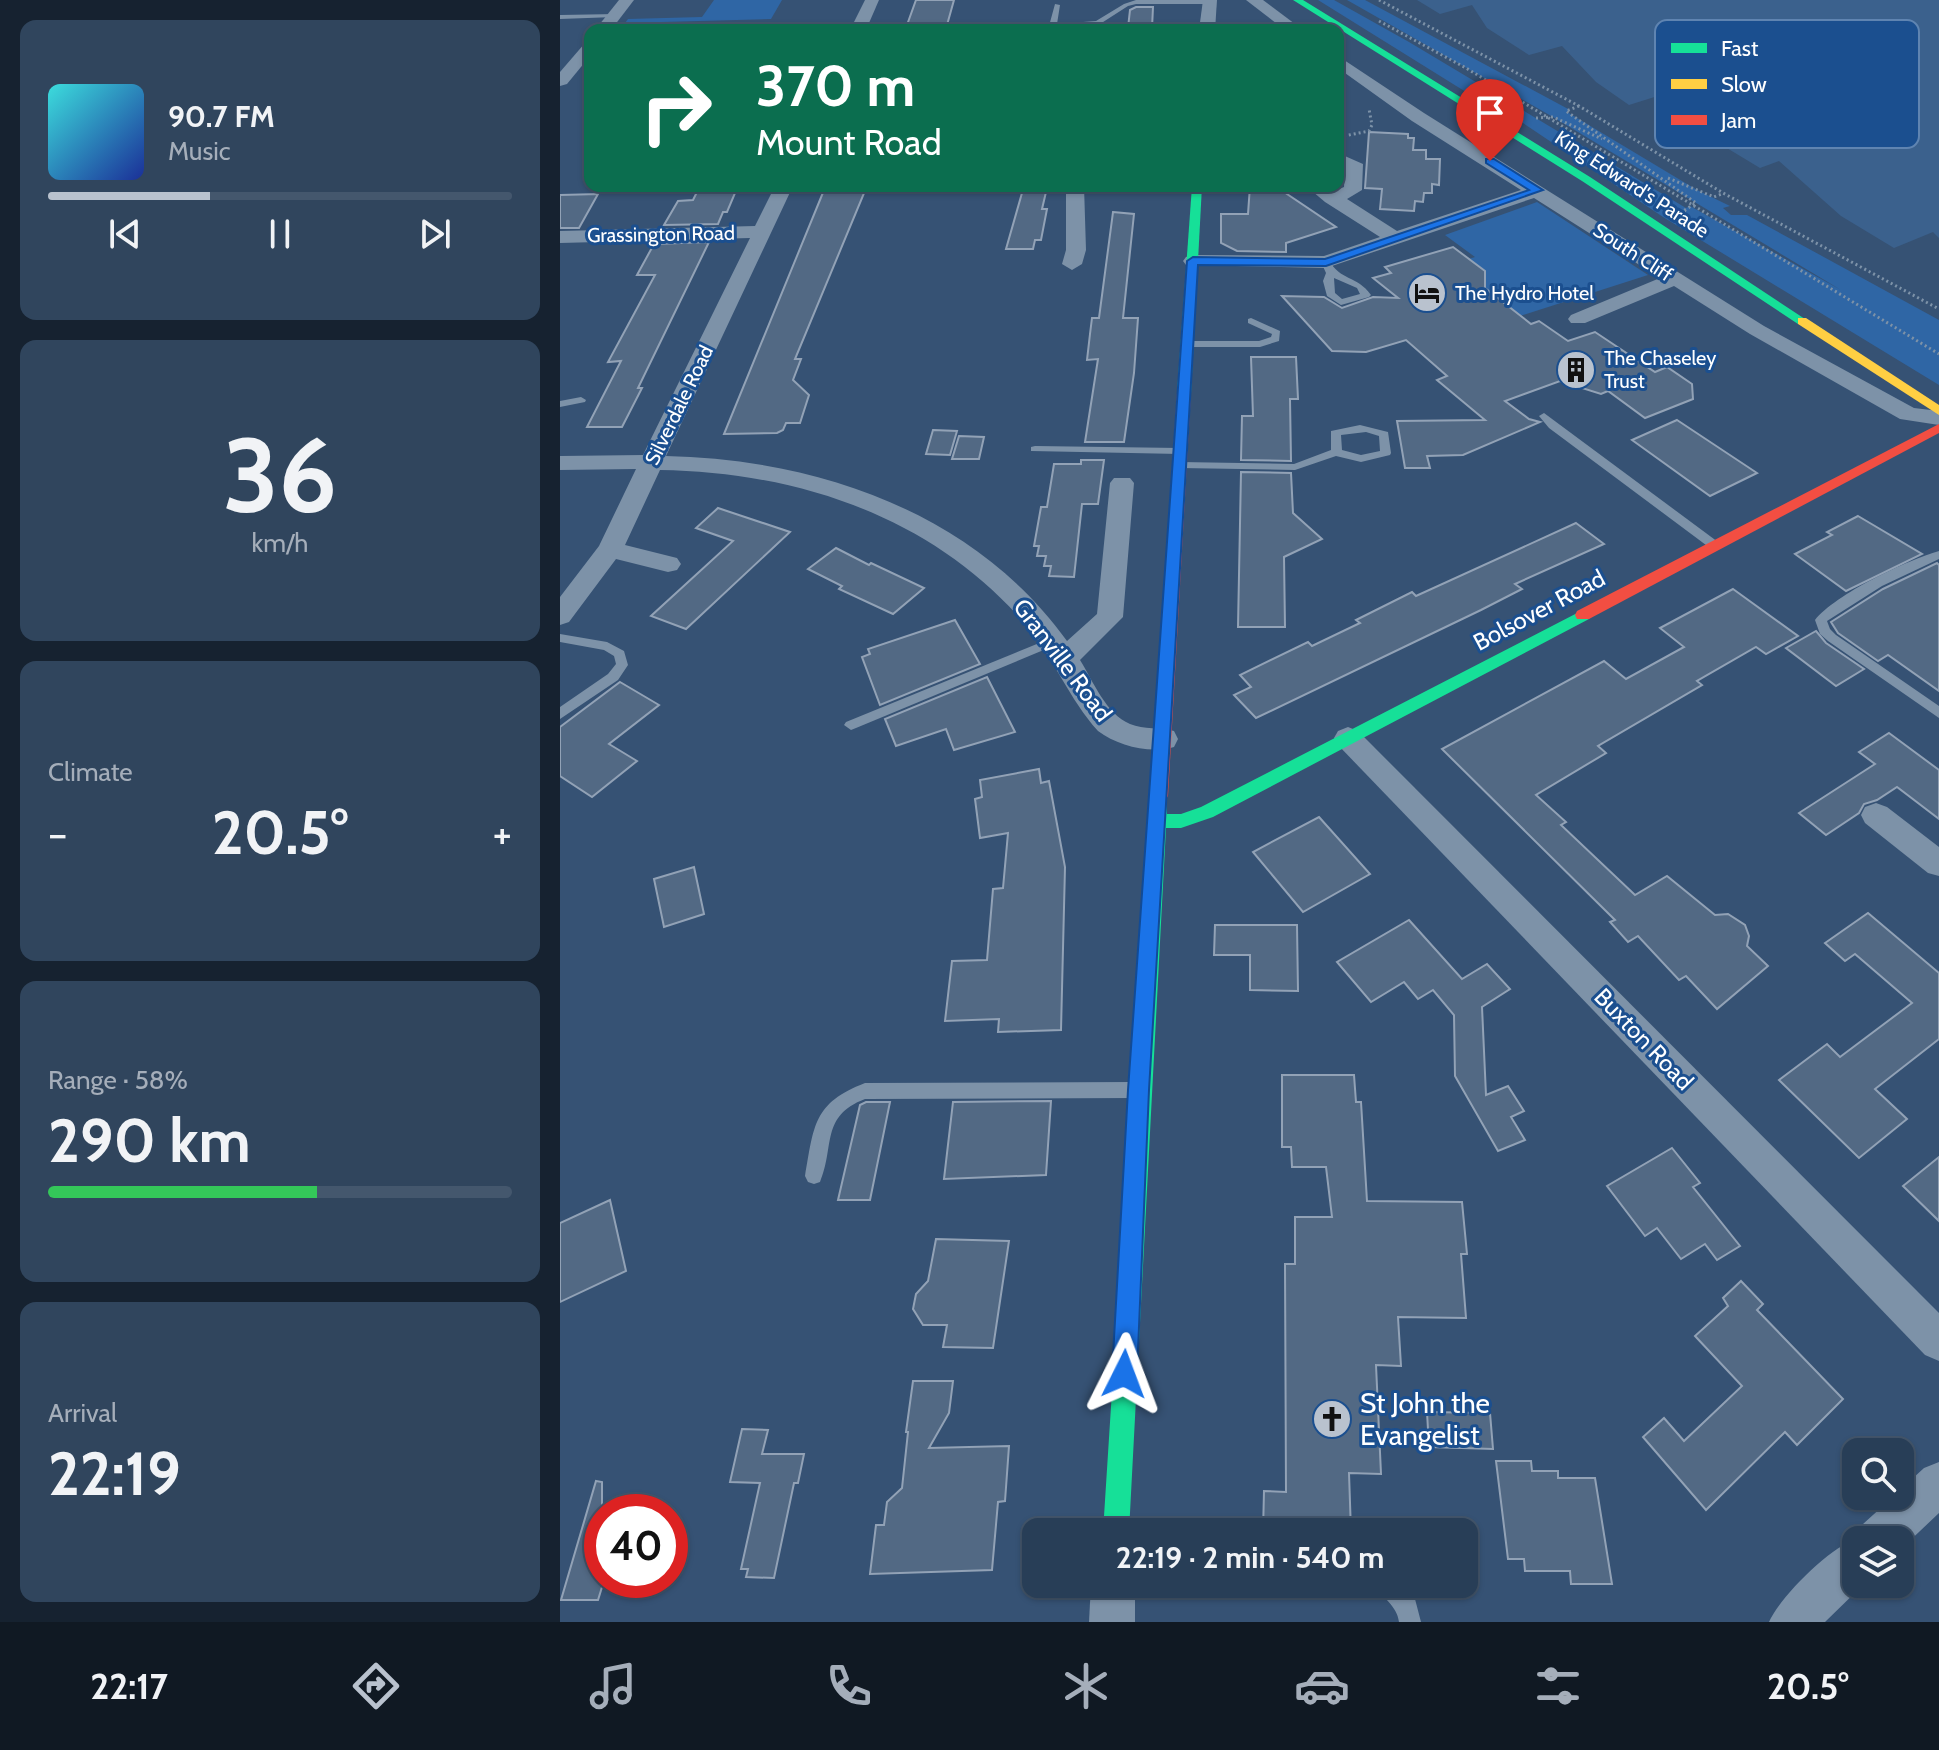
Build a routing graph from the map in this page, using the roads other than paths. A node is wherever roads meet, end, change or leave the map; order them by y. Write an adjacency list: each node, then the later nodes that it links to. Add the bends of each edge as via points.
1 (627, 0): 7 (street)
2 (872, 0): 10 (street)
3 (1253, 0): 14 (street)
4 (1297, 0): 15 (street, King Edward's Parade)
5 (1209, 1): 12 (lane, via 1136,2 1098,23); 13 (street)
6 (1057, 5): 11 (lane)
7 (615, 15): 8 (lane); 9 (street)
8 (560, 17)
9 (608, 24)
10 (861, 24)
11 (1053, 24)
12 (1083, 24)
13 (1207, 24)
14 (1287, 24)
15 (1336, 24)
16 (1344, 29): 39 (street, King Edward's Parade, via 1586,179)
17 (584, 53): 20 (street)
18 (1344, 65): 22 (street, South Cliff)
19 (584, 80): 20 (street)
20 (560, 81)
21 (1344, 160): 23 (street, via 1354,164 1353,190)
22 (1538, 190): 30 (street); 33 (street, South Cliff)
23 (1344, 191)
24 (781, 192): 28 (street, Silverdale Road)
25 (1075, 192): 32 (street)
26 (1197, 192): 31 (street)
27 (1323, 192): 30 (street)
28 (762, 232): 29 (street, Grassington Road); 46 (street, Silverdale Road)
29 (560, 237)
30 (1396, 239): 31 (street, via 1328,268)
31 (1193, 261): 36 (street)
32 (1072, 264)
33 (1674, 279): 34 (street); 41 (street, South Cliff, via 1885,402 1908,414)
34 (1578, 319)
35 (1251, 321): 36 (lane, via 1277,333 1276,339 1260,344)
36 (1187, 344): 45 (street)
37 (581, 400): 38 (lane)
38 (560, 404)
39 (1939, 411)
40 (1544, 416): 49 (lane)
41 (1939, 418)
42 (1939, 428): 49 (street, Bolsover Road)
43 (1035, 449): 45 (lane)
44 (1337, 452): 44 (lane, via 1335,433 1343,429 1373,428 1384,434 1386,453 1374,458 1346,458); 45 (lane, via 1295,467)
45 (1180, 458): 60 (street)
46 (653, 461): 47 (street, Granville Road); 50 (street, Silverdale Road); 55 (street, Granville Road, via 759,468 853,495 971,559 1012,593)
47 (560, 463)
48 (1122, 483): 55 (street, via 1110,617)
49 (1714, 545): 59 (street, Bolsover Road)
50 (610, 549): 52 (street); 53 (street, Silverdale Road)
51 (1939, 555): 56 (lane, via 1821,620 1832,638)
52 (668, 564)
53 (560, 616)
54 (560, 638): 57 (lane, via 607,646 620,654 622,665)
55 (1060, 650): 58 (lane); 60 (street, Granville Road, via 1117,730)
56 (1939, 713)
57 (560, 714)
58 (851, 725)
59 (1348, 738): 62 (street, Bolsover Road, via 1207,812 1181,821); 66 (street, Buxton Road)
60 (1164, 739): 62 (street)
61 (1876, 815): 63 (street)
62 (1157, 821): 64 (street)
63 (1939, 864)
64 (1139, 1090): 65 (lane, via 865,1091 846,1096 826,1118); 68 (street)
65 (814, 1176)
66 (1939, 1341)
67 (1939, 1483): 69 (street)
68 (1117, 1518)
69 (1894, 1526)
70 (1842, 1574): 75 (street)
71 (1113, 1598): 73 (street)
72 (1400, 1598): 74 (lane, via 1408,1606)
73 (1112, 1622)
74 (1410, 1622)
75 (1792, 1622)

